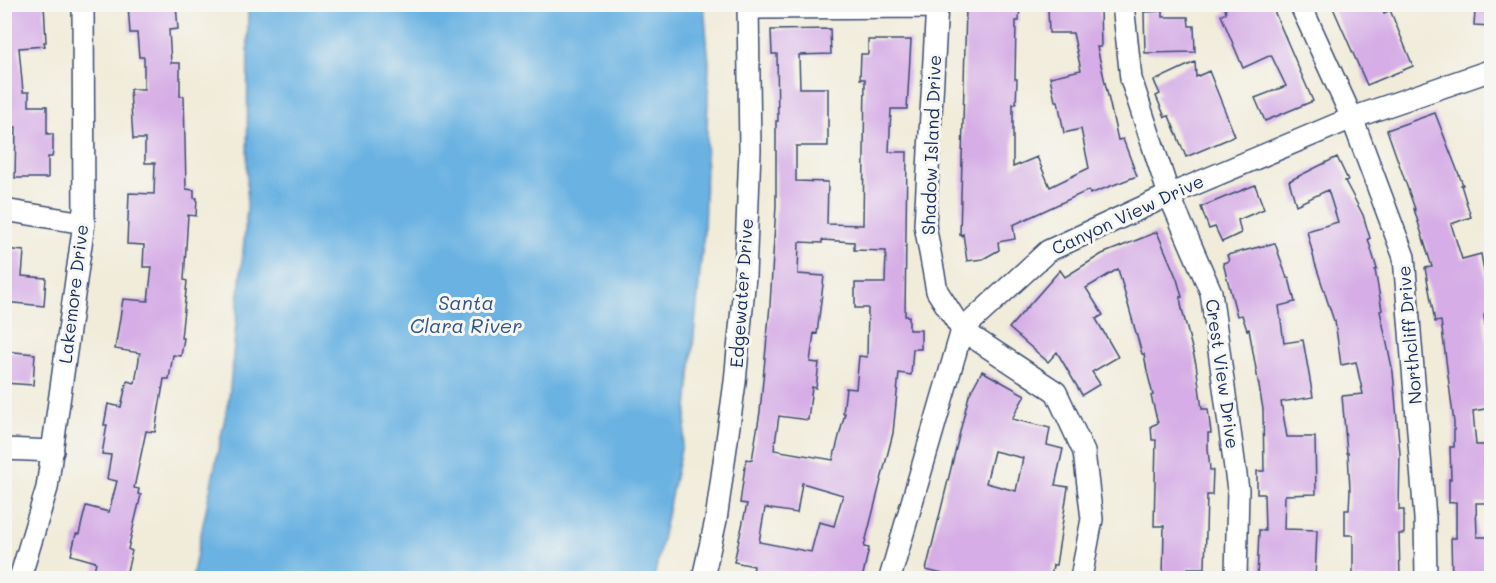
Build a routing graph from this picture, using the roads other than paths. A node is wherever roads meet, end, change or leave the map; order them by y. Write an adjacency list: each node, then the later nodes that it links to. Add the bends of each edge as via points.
1 (83, 4): 10 (street, Lakemore Drive)
2 (1123, 4): 8 (street, Crest View Drive, via 1131,79)
3 (1300, 4): 7 (street, Northcliff Drive)
4 (748, 6): 5 (street); 15 (street, Edgewater Drive, via 750,150 745,276 720,496)
5 (937, 6): 11 (street, Shadow Island Drive, via 925,225 937,291)
6 (1491, 70): 7 (street, Canyon View Drive)
7 (1352, 118): 8 (street, Canyon View Drive); 19 (street, Northcliff Drive, via 1404,257 1425,519)
8 (1168, 195): 11 (street, Canyon View Drive, via 1048,251); 18 (street, Crest View Drive, via 1211,291 1238,490)
9 (4, 210): 10 (street)
10 (84, 223): 13 (street, Lakemore Drive)
11 (962, 330): 16 (street); 17 (street, Shadow Island Drive, via 1056,392 1084,452 1092,519)
12 (4, 449): 13 (street)
13 (53, 451): 14 (street, Lakemore Drive, via 47,488)
14 (21, 579)
15 (702, 579)
16 (890, 579)
17 (1081, 579)
18 (1236, 579)
19 (1426, 579)

